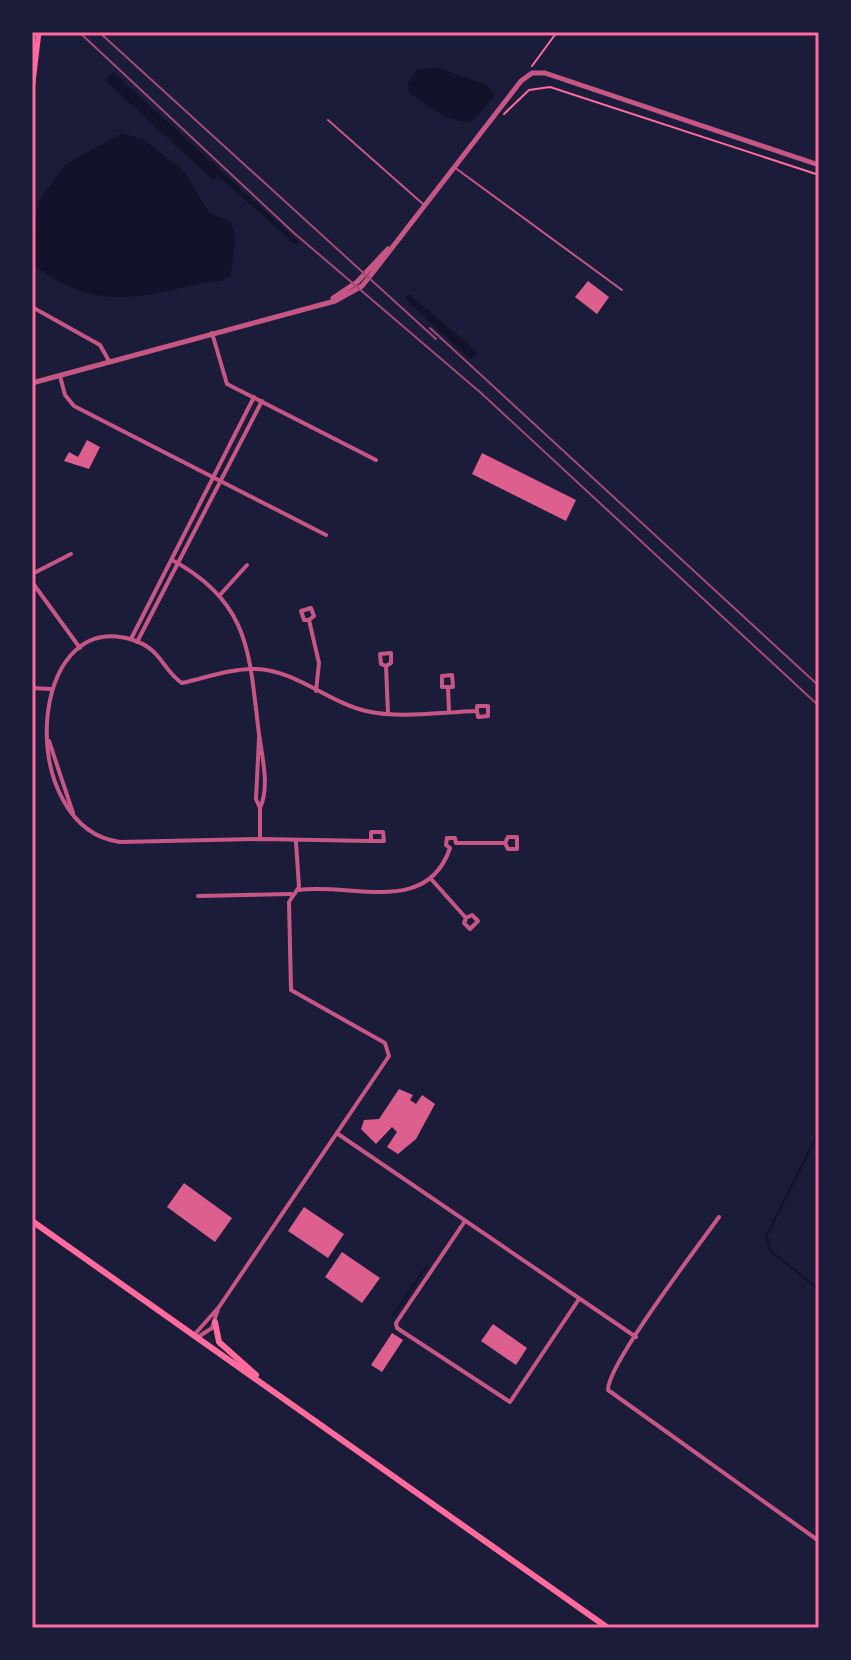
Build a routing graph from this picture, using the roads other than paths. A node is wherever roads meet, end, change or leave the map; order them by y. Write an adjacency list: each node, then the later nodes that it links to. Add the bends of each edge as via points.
1 (39, 32): 2 (main road)
2 (32, 91)
3 (328, 120): 6 (lane)
4 (819, 165): 5 (street, via 532,73)
5 (454, 166): 6 (street); 7 (lane)
6 (424, 204): 9 (street, via 362,286 344,297)
7 (622, 290)
8 (32, 307): 10 (street, via 100,345)
9 (212, 333): 10 (street); 13 (street, via 225,382)
10 (109, 361): 11 (street)
11 (59, 375): 12 (street); 16 (street, via 74,406)
12 (32, 383)
13 (254, 397): 14 (street); 16 (street)
14 (262, 401): 15 (street); 16 (street)
15 (376, 460)
16 (217, 479): 17 (street); 19 (street)
17 (326, 535)
18 (71, 554): 21 (street)
19 (174, 562): 23 (street); 25 (street)
20 (247, 565): 23 (street)
21 (32, 574)
22 (32, 582): 26 (street)
23 (219, 596): 28 (street, via 241,631)
24 (309, 620): 32 (street, via 319,663)
25 (134, 640): 26 (street, via 108,638); 28 (street, via 160,656 182,683)
26 (80, 648): 31 (street, via 61,667)
27 (386, 666): 35 (street)
28 (253, 669): 32 (street, via 287,676); 36 (street, via 263,761)
29 (448, 687): 34 (street)
30 (32, 688): 31 (street)
31 (51, 689): 36 (street, via 48,750 57,788 74,815 100,837 120,842)
32 (316, 691): 35 (street, via 354,708)
33 (477, 711): 34 (street)
34 (449, 713): 35 (street)
35 (388, 714)
36 (260, 839): 38 (street)
37 (371, 841): 38 (street)
38 (296, 842): 43 (street)
39 (456, 843): 40 (street); 41 (street); 41 (street, via 447,838)
40 (505, 843)
41 (450, 848): 42 (street)
42 (432, 880): 43 (street, via 401,891); 45 (street)
43 (295, 893): 44 (street); 46 (street, via 289,902 291,990 378,1038 388,1050 387,1062)
44 (198, 896)
45 (466, 918)
46 (338, 1134): 49 (street); 51 (street)
47 (719, 1217): 54 (street)
48 (32, 1221): 53 (main road)
49 (465, 1221): 50 (street); 50 (street, via 397,1328 510,1402)
50 (579, 1299): 54 (street)
51 (219, 1307): 52 (street); 53 (street)
52 (215, 1322): 53 (street, via 209,1332); 55 (main road, via 219,1342)
53 (196, 1336): 55 (main road)
54 (636, 1337): 56 (street, via 609,1380 612,1395)
55 (263, 1384): 57 (main road)
56 (819, 1541)
57 (608, 1628)

